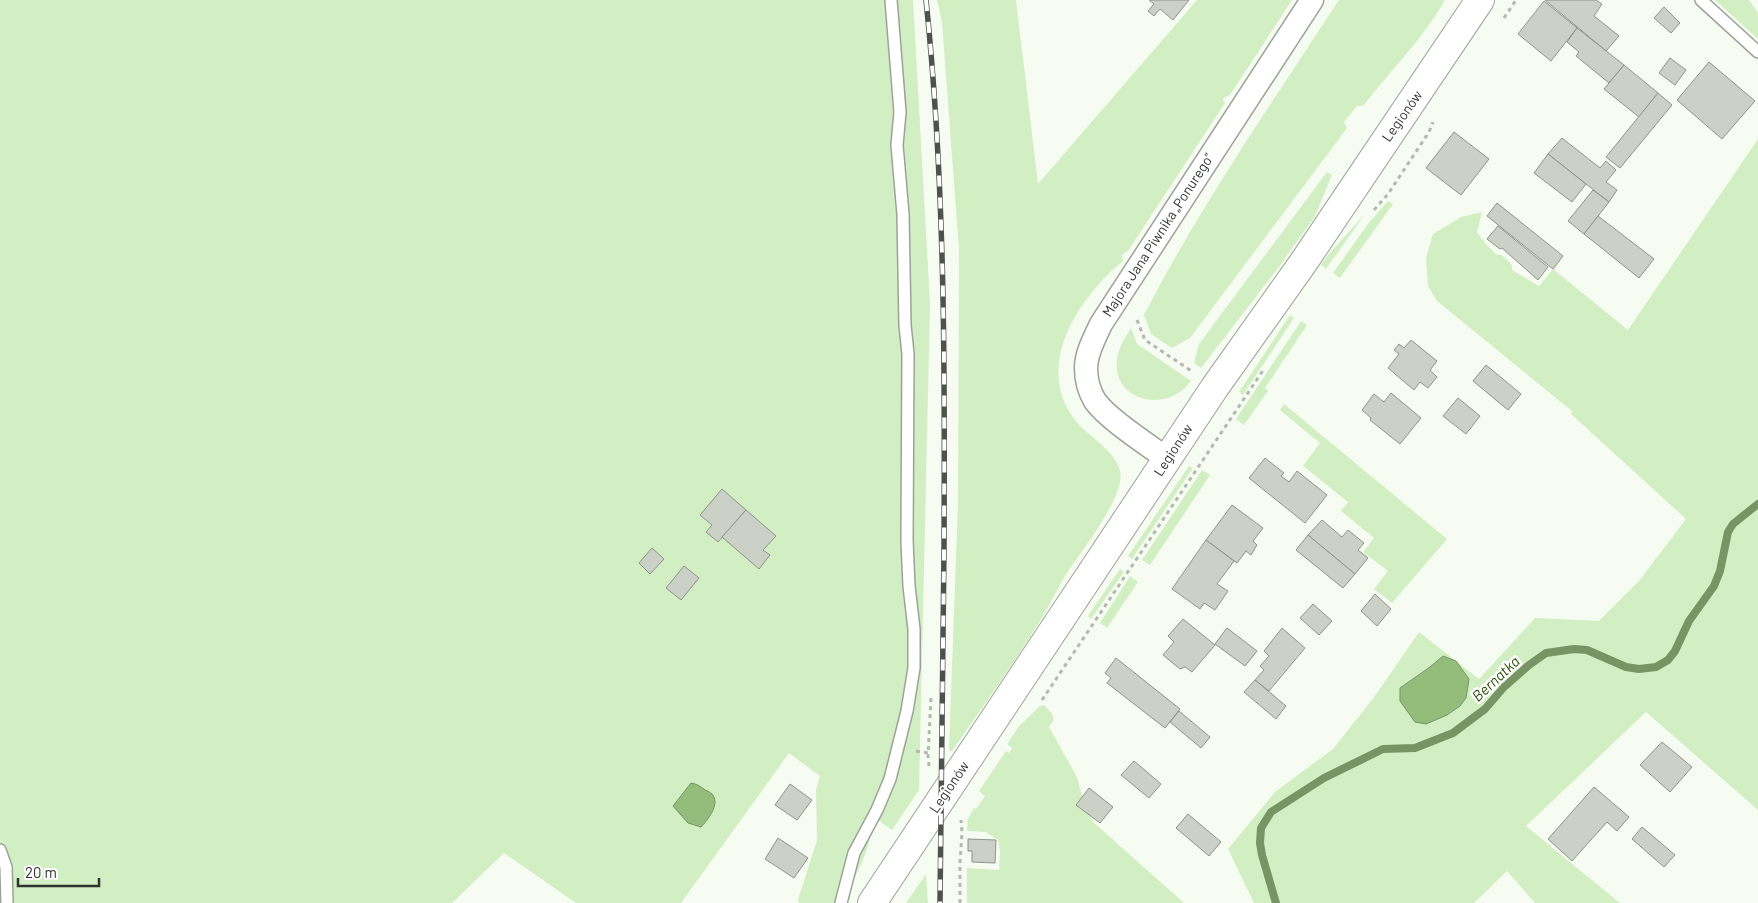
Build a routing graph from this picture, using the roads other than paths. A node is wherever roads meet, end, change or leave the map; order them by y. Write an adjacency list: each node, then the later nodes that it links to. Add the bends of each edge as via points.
1 (891, 0): 9 (lane, via 900,112 897,145 903,214 908,378 907,541 914,668 890,779 854,853)
2 (1312, 0): 6 (street, Majora Jana Piwnika „Ponurego”, via 1101,324 1088,358 1086,378 1095,401 1107,414)
3 (1480, 0): 6 (street, Legionów)
4 (1701, 0): 5 (lane)
5 (1758, 52)
6 (1167, 459): 10 (street, Legionów, via 946,812)
7 (0, 850): 8 (lane, via 6,867)
8 (7, 903)
9 (841, 903)
10 (872, 903)

